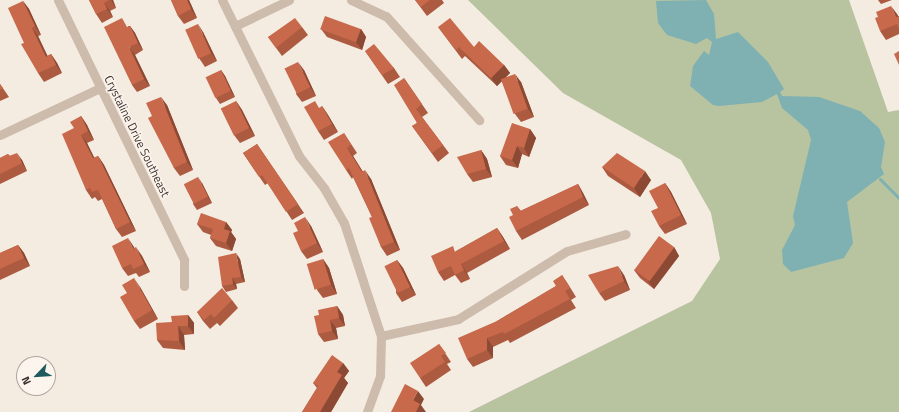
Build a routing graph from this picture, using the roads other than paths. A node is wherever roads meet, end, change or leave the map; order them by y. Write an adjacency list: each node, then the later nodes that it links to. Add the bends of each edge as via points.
1 (58, 0): 6 (street, Crystaline Drive Southeast)
2 (222, 0): 5 (street)
3 (290, 0): 5 (street)
4 (351, 0): 7 (street, via 386,16)
5 (235, 26): 11 (street, via 244,51 299,156 324,188 344,223)
6 (100, 88): 8 (street); 10 (street, Crystaline Drive Southeast, via 184,260)
7 (479, 120)
8 (0, 135)
9 (626, 234): 11 (street, via 567,251 458,319)
10 (184, 286)
11 (382, 336): 12 (street, via 380,376)
12 (367, 412)

